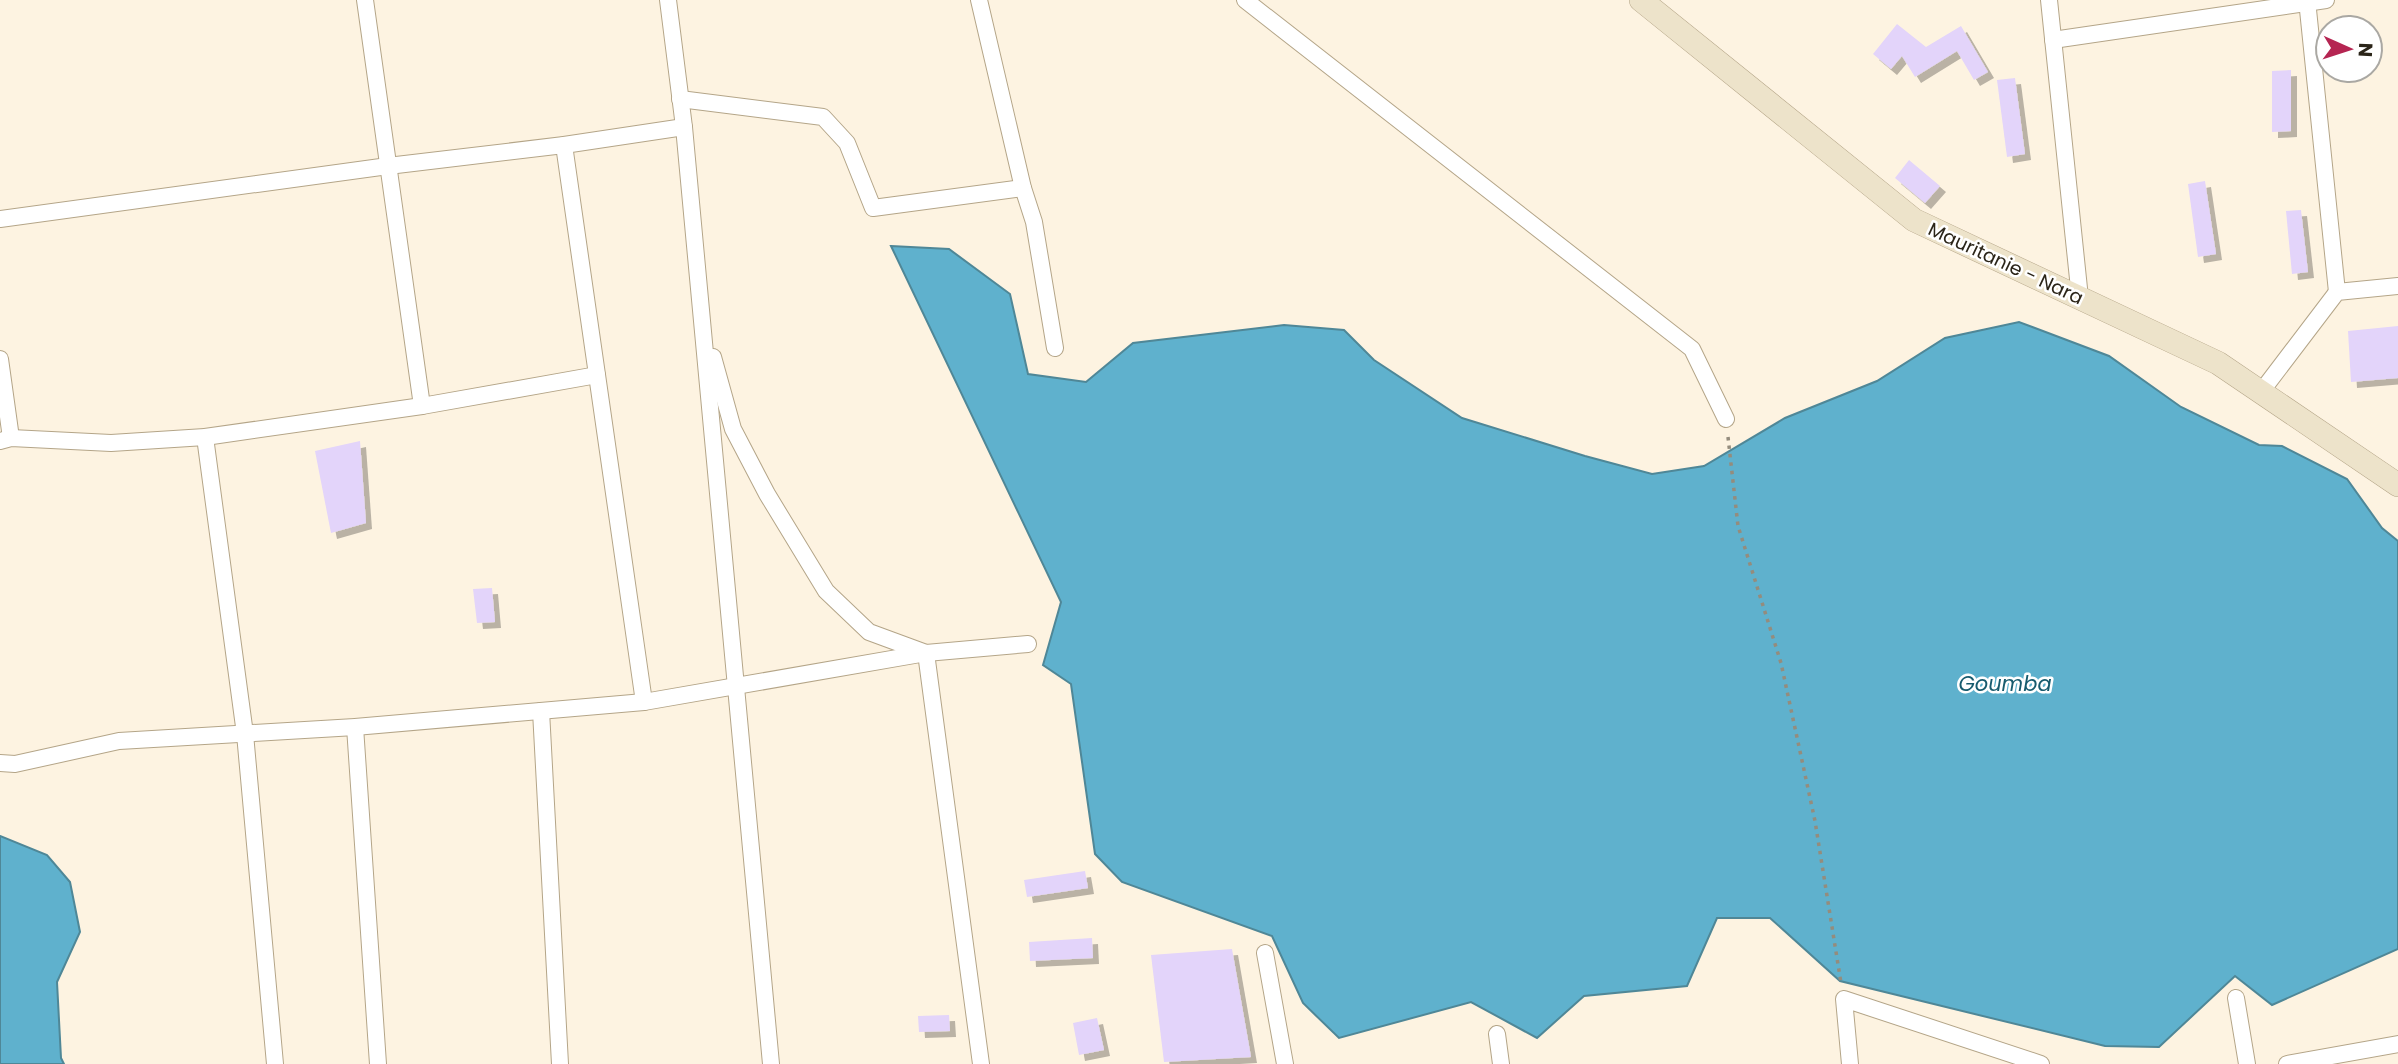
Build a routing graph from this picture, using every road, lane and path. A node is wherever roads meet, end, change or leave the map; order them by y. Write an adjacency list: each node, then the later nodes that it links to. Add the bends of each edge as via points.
1 (365, 0): 13 (street)
2 (668, 0): 10 (street)
3 (979, 0): 14 (street)
4 (1245, 0): 25 (street, via 1692,349)
5 (1641, 0): 18 (main road, Mauritanie - Nara, via 1914,220)
6 (2049, 0): 9 (street)
7 (2326, 0): 8 (street)
8 (2307, 1): 9 (street); 17 (street)
9 (2053, 40): 18 (street)
10 (680, 99): 11 (street); 14 (street, via 823,117 847,143 873,208)
11 (684, 127): 12 (street); 19 (street)
12 (564, 145): 13 (street); 22 (street)
13 (388, 166): 15 (street); 24 (street)
14 (1023, 188): 20 (street, via 1034,222)
15 (0, 219)
16 (2398, 286): 17 (street)
17 (2337, 292): 23 (street)
18 (2080, 298): 23 (main road, Mauritanie - Nara, via 2218,363)
19 (702, 314): 30 (street, via 733,429 766,494 826,591 869,632); 31 (street)
20 (1055, 348)
21 (0, 359): 27 (street)
22 (597, 375): 24 (street); 32 (street)
23 (2261, 392): 28 (main road, Mauritanie - Nara)
24 (422, 406): 26 (street)
25 (1726, 419): 39 (path, via 1738,526 1781,663 1815,821)
26 (205, 437): 27 (street, via 111,443); 35 (street)
27 (6, 439)
28 (2398, 485)
29 (1028, 644): 30 (street)
30 (926, 653): 31 (street); 46 (street)
31 (737, 687): 32 (street); 45 (street)
32 (643, 702): 33 (street)
33 (541, 711): 34 (street); 44 (street)
34 (355, 727): 35 (street); 43 (street)
35 (245, 734): 36 (street, via 119,741 15,764); 42 (street)
36 (0, 763)
37 (1265, 953): 47 (street)
38 (2236, 998): 51 (street)
39 (1844, 999): 49 (street); 50 (street)
40 (1497, 1034): 48 (street)
41 (2398, 1044): 52 (street)
42 (275, 1064)
43 (378, 1064)
44 (560, 1064)
45 (771, 1064)
46 (981, 1064)
47 (1285, 1064)
48 (1501, 1064)
49 (1850, 1064)
50 (2041, 1064)
51 (2247, 1064)
52 (2287, 1064)

